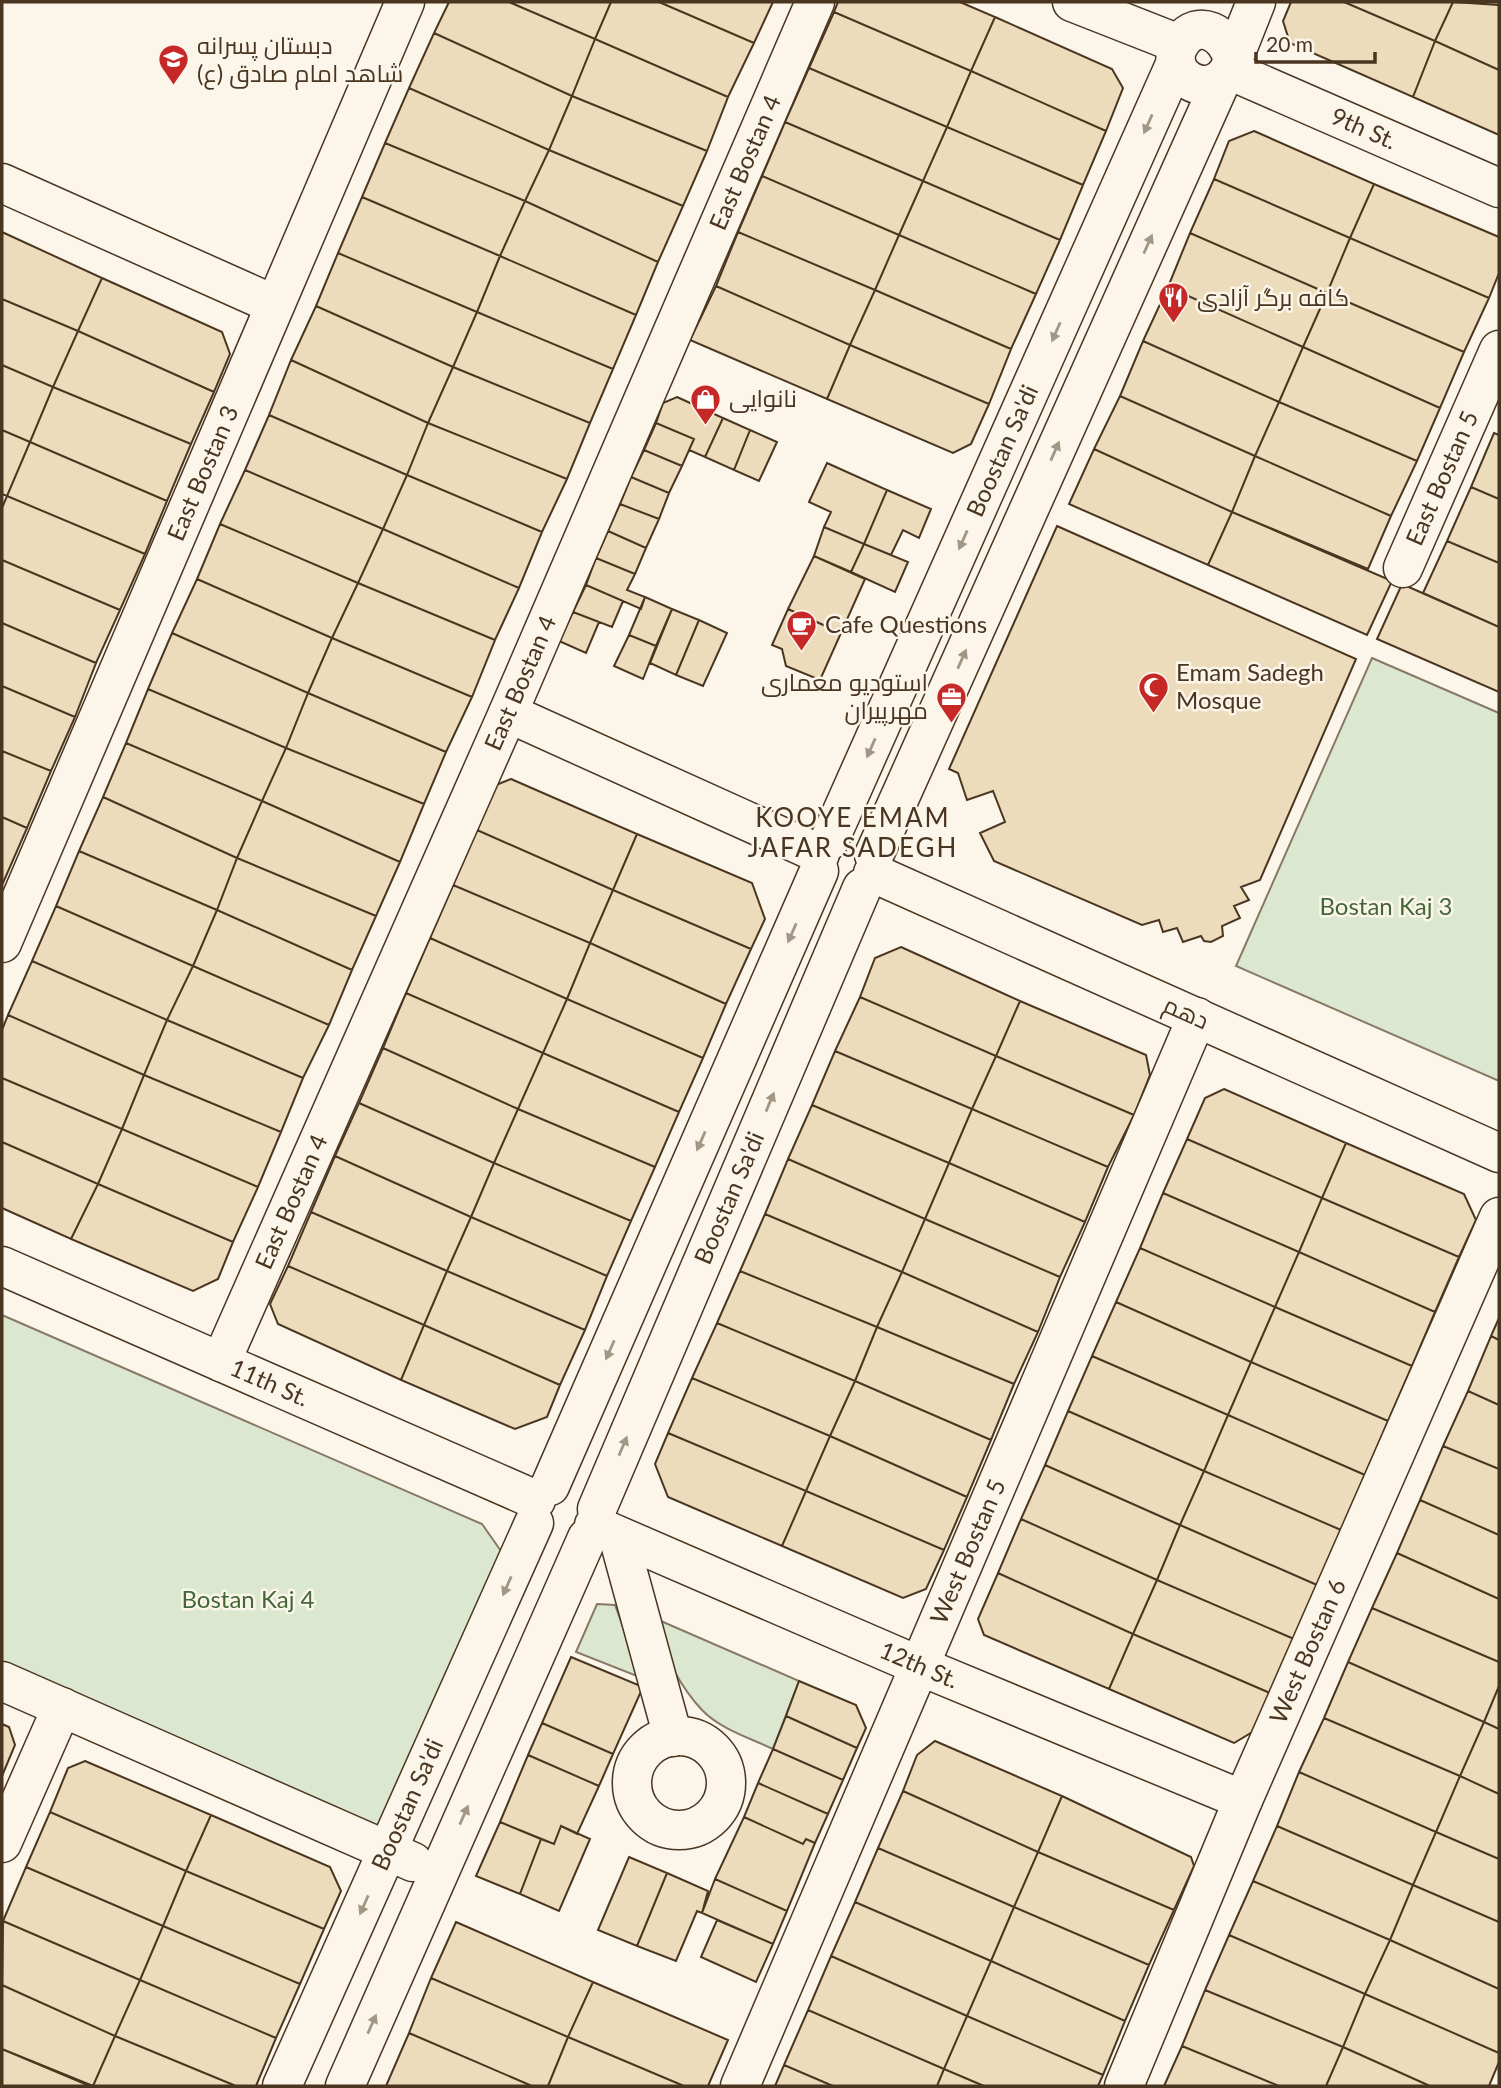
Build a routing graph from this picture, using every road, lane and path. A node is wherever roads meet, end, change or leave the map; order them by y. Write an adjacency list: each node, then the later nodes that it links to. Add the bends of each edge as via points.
1 (405, 2): 9 (street, East Bostan 3)
2 (815, 2): 12 (street, East Bostan 4)
3 (1072, 2): 5 (street)
4 (1256, 2): 6 (street, Boostan Sa'di)
5 (1188, 35): 6 (street, via 1211,30 1219,34 1226,40); 13 (street, Boostan Sa'di, one-way to 13)
6 (1228, 69): 8 (street, 9th St.); 14 (street, Boostan Sa'di, one-way to 6)
7 (2, 183): 9 (street)
8 (1499, 188)
9 (275, 305): 15 (street, East Bostan 3)
10 (1499, 350): 11 (street, East Bostan 5)
11 (1403, 568)
12 (508, 713): 13 (street); 20 (street, East Bostan 4)
13 (823, 855): 14 (street, via 822,878 836,890 845,892); 14 (street, via 846,835 855,836 870,847); 21 (street, Boostan Sa'di, one-way to 21)
14 (870, 872): 16 (street, دهم); 22 (street, Boostan Sa'di, one-way to 14)
15 (2, 943)
16 (1197, 1017): 17 (street, دهم); 23 (street, West Bostan 5)
17 (1499, 1153)
18 (1499, 1217): 27 (street, West Bostan 6)
19 (2, 1266): 20 (street, 11th St.)
20 (221, 1362): 21 (street, 11th St.)
21 (540, 1503): 22 (street, via 559,1483 579,1485 588,1491); 22 (street, via 547,1541 568,1546); 29 (street, Boostan Sa'di, one-way to 29)
22 (599, 1527): 23 (street, 12th St.); 26 (street); 30 (street, Boostan Sa'di, one-way to 22)
23 (922, 1667): 27 (street, 12th St.); 33 (street, West Bostan 5)
24 (2, 1681): 25 (street)
25 (62, 1707): 28 (street); 29 (street)
26 (673, 1737)
27 (1243, 1800): 34 (street, West Bostan 6)
28 (2, 1843)
29 (388, 1853): 30 (street); 31 (street, Boostan Sa'di, one-way to 31)
30 (439, 1872): 32 (street, Boostan Sa'di, one-way to 30)
31 (282, 2086)
32 (345, 2086)
33 (740, 2086)
34 (1124, 2086)

